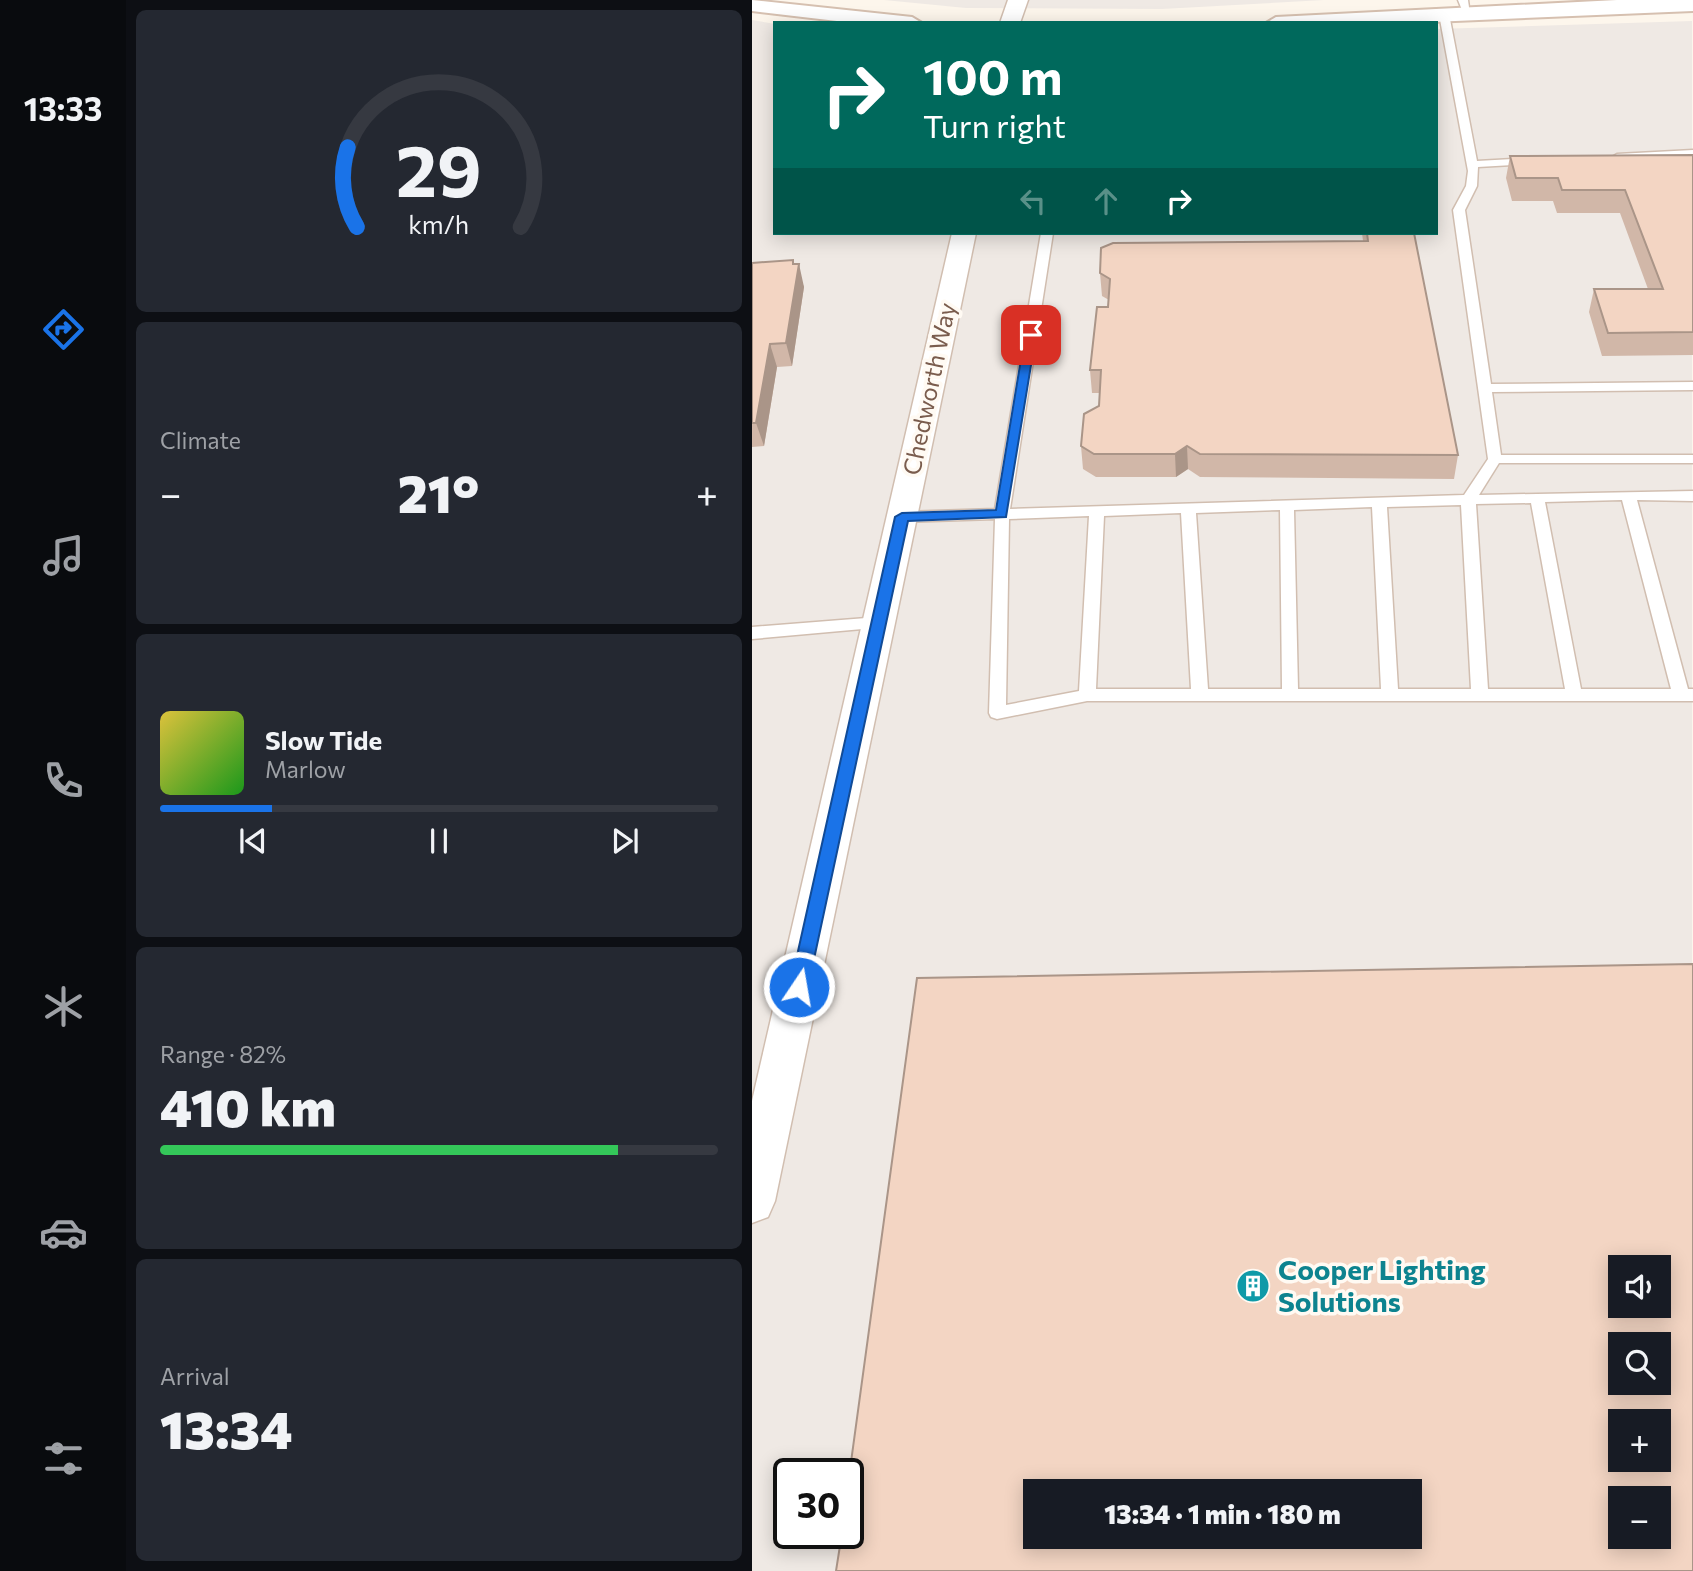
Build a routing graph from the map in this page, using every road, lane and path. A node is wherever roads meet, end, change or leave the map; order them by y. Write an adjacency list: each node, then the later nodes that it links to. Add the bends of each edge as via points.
1 (1018, 0): 7 (street)
2 (1688, 3): 4 (street)
3 (752, 5): 6 (street)
4 (1465, 6): 5 (street)
5 (1444, 14): 8 (street); 9 (lane)
6 (894, 21)
7 (1011, 21)
8 (1313, 21)
9 (1451, 57): 10 (lane); 14 (lane)
10 (1438, 58)
11 (1692, 153): 12 (lane)
12 (1611, 157)
13 (1542, 160): 14 (lane)
14 (1474, 164): 18 (lane, via 1472,191 1459,210)
15 (964, 235): 30 (street, Chedworth Way)
16 (1047, 235): 29 (lane)
17 (1692, 386): 18 (lane)
18 (1484, 388): 19 (lane)
19 (1495, 459): 20 (lane); 24 (lane)
20 (1692, 459)
21 (1628, 495): 22 (lane); 23 (lane); 39 (lane)
22 (1692, 496)
23 (1537, 498): 24 (lane); 38 (lane)
24 (1468, 500): 25 (lane); 37 (lane)
25 (1379, 503): 26 (lane); 36 (lane)
26 (1287, 505): 27 (lane); 35 (lane)
27 (1188, 509): 28 (lane); 34 (lane)
28 (1097, 511): 29 (lane); 33 (lane)
29 (1002, 514): 30 (lane); 33 (lane, via 997,713)
30 (902, 517): 31 (street, Chedworth Way)
31 (879, 623): 32 (lane); 40 (street, Chedworth Way)
32 (752, 633)
33 (1087, 695): 34 (lane)
34 (1200, 695): 35 (lane)
35 (1290, 695): 36 (lane)
36 (1390, 695): 37 (lane)
37 (1480, 695): 38 (lane)
38 (1574, 695): 39 (lane)
39 (1687, 695)
40 (752, 1201)

